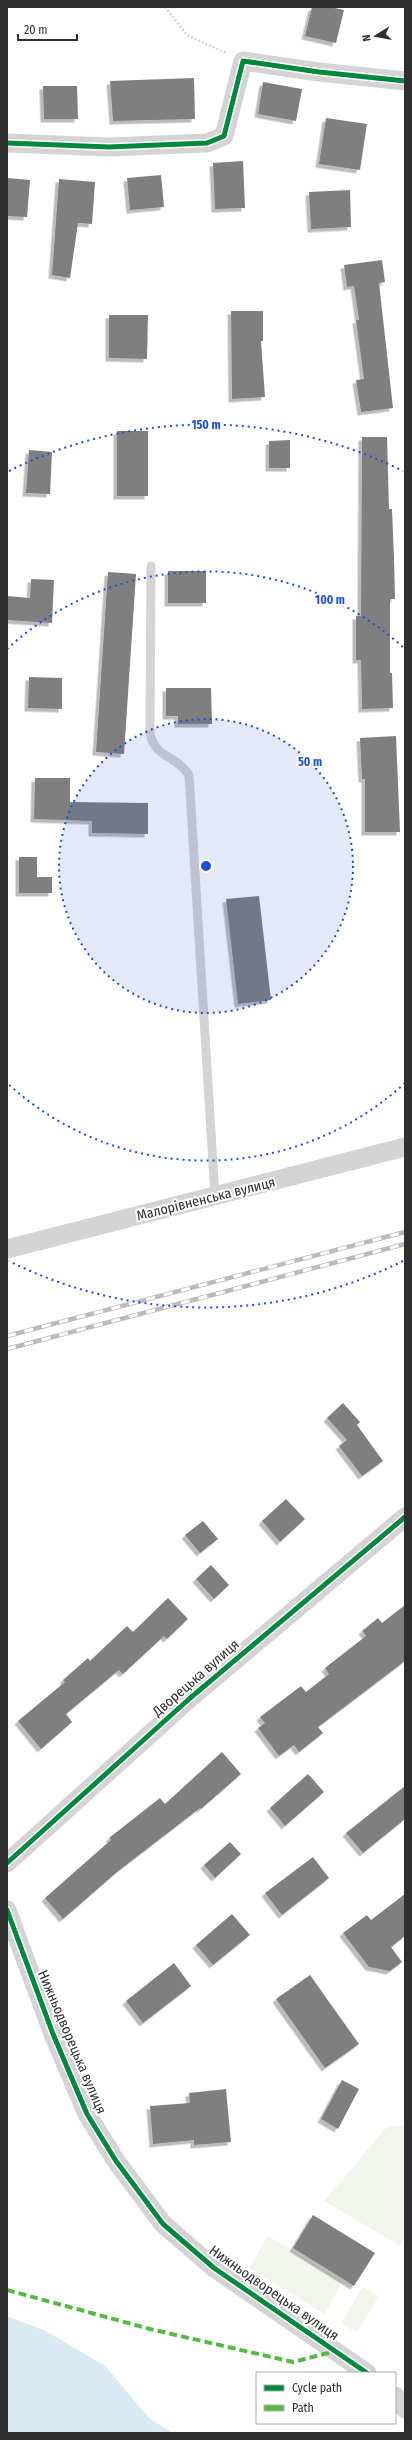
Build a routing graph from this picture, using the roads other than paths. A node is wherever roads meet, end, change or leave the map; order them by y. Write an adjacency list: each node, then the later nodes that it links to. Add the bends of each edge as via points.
1 (405, 81): 2 (street, via 243,61 224,136 207,143 109,147)
2 (7, 143)
3 (151, 566): 5 (lane, via 150,733 152,743 158,752 181,764 189,775)
4 (405, 1147): 5 (street, Малорівненська вулиця)
5 (215, 1197): 6 (street, Малорівненська вулиця)
6 (7, 1249)
7 (405, 1517): 8 (street, Дворецька вулиця, via 188,1699)
8 (7, 1863)
9 (7, 1910): 10 (street, Нижньодворецька вулиця, via 53,2034 87,2114 116,2161 163,2224 214,2268)
10 (366, 2372)
11 (396, 2397): 12 (street)
12 (405, 2409)

